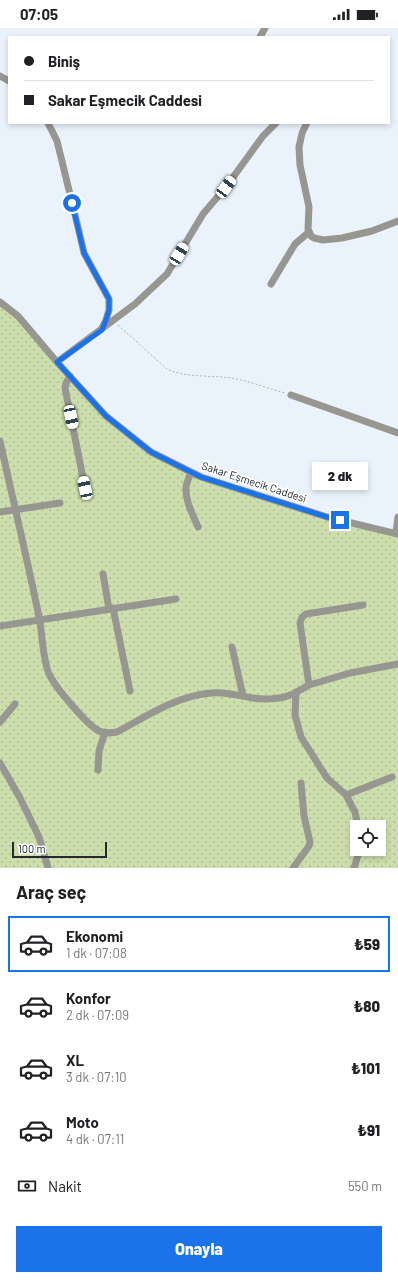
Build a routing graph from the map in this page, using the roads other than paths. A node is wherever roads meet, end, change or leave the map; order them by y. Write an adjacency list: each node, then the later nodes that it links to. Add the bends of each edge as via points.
1 (48, 124): 8 (street, via 57,141 84,253 109,299 109,310)
2 (275, 124): 8 (street, via 203,214 167,274)
3 (306, 124): 5 (street, via 299,147 302,180 309,207)
4 (398, 221): 5 (street, via 372,231 342,238 323,240 314,238)
5 (309, 232): 6 (street, via 295,244)
6 (271, 284)
7 (0, 302): 9 (street, Sakar Eşmecik Caddesi, via 18,316)
8 (102, 330): 9 (street)
9 (57, 362): 10 (street, Sakar Eşmecik Caddesi)
10 (70, 376): 14 (street, Sakar Eşmecik Caddesi, via 106,416 151,452); 15 (street, via 65,388)
11 (291, 395): 12 (street)
12 (398, 433)
13 (0, 441): 17 (street)
14 (191, 472): 20 (street, via 186,487 187,496); 21 (street, Sakar Eşmecik Caddesi, via 327,517)
15 (85, 488)
16 (60, 503): 17 (street)
17 (15, 510): 18 (street); 26 (street)
18 (0, 512)
19 (398, 517): 21 (street)
20 (198, 527)
21 (397, 534)
22 (102, 574): 25 (street)
23 (176, 599): 25 (street)
24 (363, 605): 30 (street, via 306,614 302,617 300,623)
25 (111, 609): 26 (street); 31 (street)
26 (40, 619): 27 (street); 36 (street, via 46,666 50,676 83,718 100,732)
27 (0, 626)
28 (232, 647): 33 (street)
29 (398, 664): 30 (street, via 350,673)
30 (309, 686): 32 (street)
31 (130, 691)
32 (296, 692): 33 (street, via 274,698 256,699); 41 (street, via 295,715 301,737 327,778)
33 (243, 696): 36 (street, via 221,692 191,697 164,706 117,732)
34 (15, 704): 35 (street)
35 (0, 722)
36 (105, 732): 38 (street, via 99,751)
37 (0, 763): 44 (street, via 39,837)
38 (98, 770)
39 (392, 777): 41 (street)
40 (302, 783): 45 (street, via 304,816 310,842)
41 (346, 795): 42 (street)
42 (357, 820)
43 (358, 856): 46 (street)
44 (48, 868)
45 (293, 868)
46 (354, 868)

